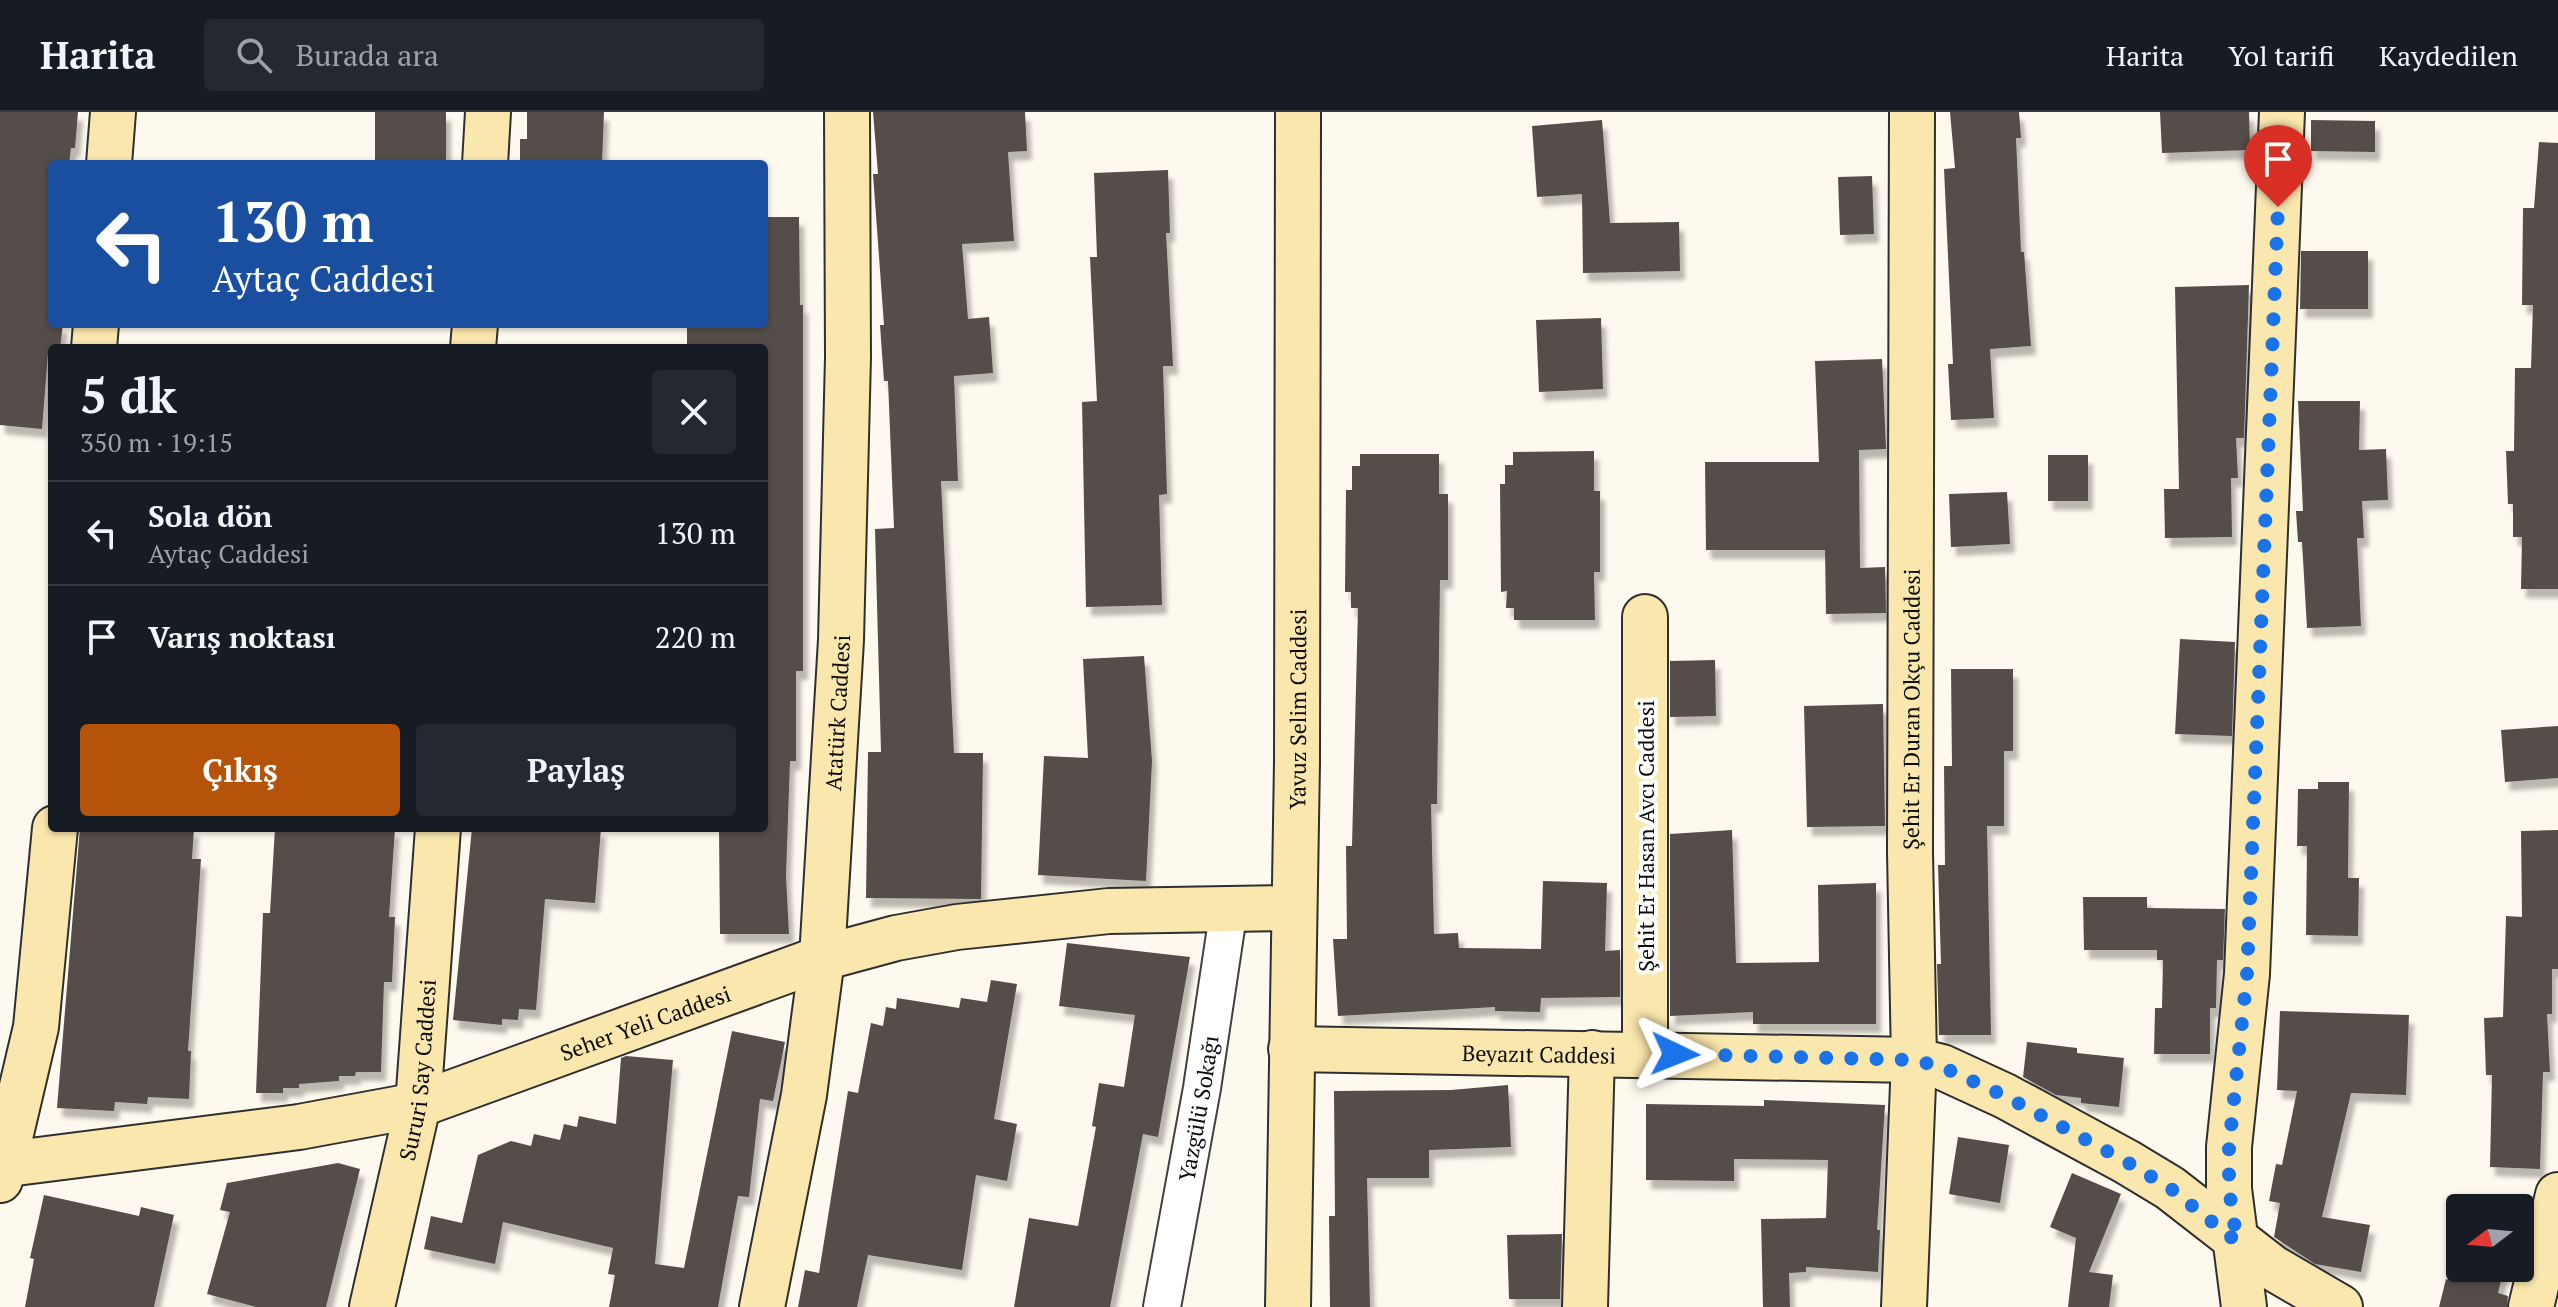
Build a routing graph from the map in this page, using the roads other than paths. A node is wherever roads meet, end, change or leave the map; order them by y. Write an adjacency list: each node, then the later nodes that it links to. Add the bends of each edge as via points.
1 (113, 112): 7 (street)
2 (488, 112): 8 (street)
3 (847, 112): 14 (street, Atatürk Caddesi, via 841,640)
4 (1298, 112): 13 (street, Yavuz Selim Caddesi)
5 (1912, 112): 18 (street, Şehit Er Duran Okçu Caddesi)
6 (2282, 112): 22 (street, via 2247,974 2229,1147)
7 (109, 160)
8 (485, 160)
9 (1645, 617): 17 (street, Şehit Er Hasan Avcı Caddesi)
10 (55, 832): 20 (street, via 36,1027)
11 (438, 832): 19 (street, Sururi Say Caddesi)
12 (1229, 908): 13 (street, Seher Yeli Caddesi); 14 (street, Seher Yeli Caddesi, via 1109,911 957,927); 25 (street, Yazgülü Sokağı)
13 (1294, 908): 15 (street, Yavuz Selim Caddesi)
14 (822, 958): 19 (street, Seher Yeli Caddesi); 24 (street, Atatürk Caddesi, via 804,1095)
15 (1291, 1049): 16 (street, Beyazıt Caddesi); 26 (street, Yavuz Selim Caddesi)
16 (1592, 1053): 17 (street, Beyazıt Caddesi); 27 (street)
17 (1645, 1054): 18 (street, Beyazıt Caddesi)
18 (1914, 1060): 22 (street, Beyazıt Caddesi, via 1982,1084 2127,1162 2170,1188); 28 (street, Şehit Er Duran Okçu Caddesi)
19 (418, 1105): 20 (street, Seher Yeli Caddesi); 23 (street, Sururi Say Caddesi)
20 (1, 1170)
21 (2558, 1195): 31 (street)
22 (2237, 1242): 29 (street); 30 (street, Beyazıt Caddesi)
23 (372, 1307)
24 (762, 1307)
25 (1162, 1307)
26 (1288, 1307)
27 (1585, 1307)
28 (1904, 1307)
29 (2244, 1307)
30 (2340, 1307)
31 (2531, 1307)

